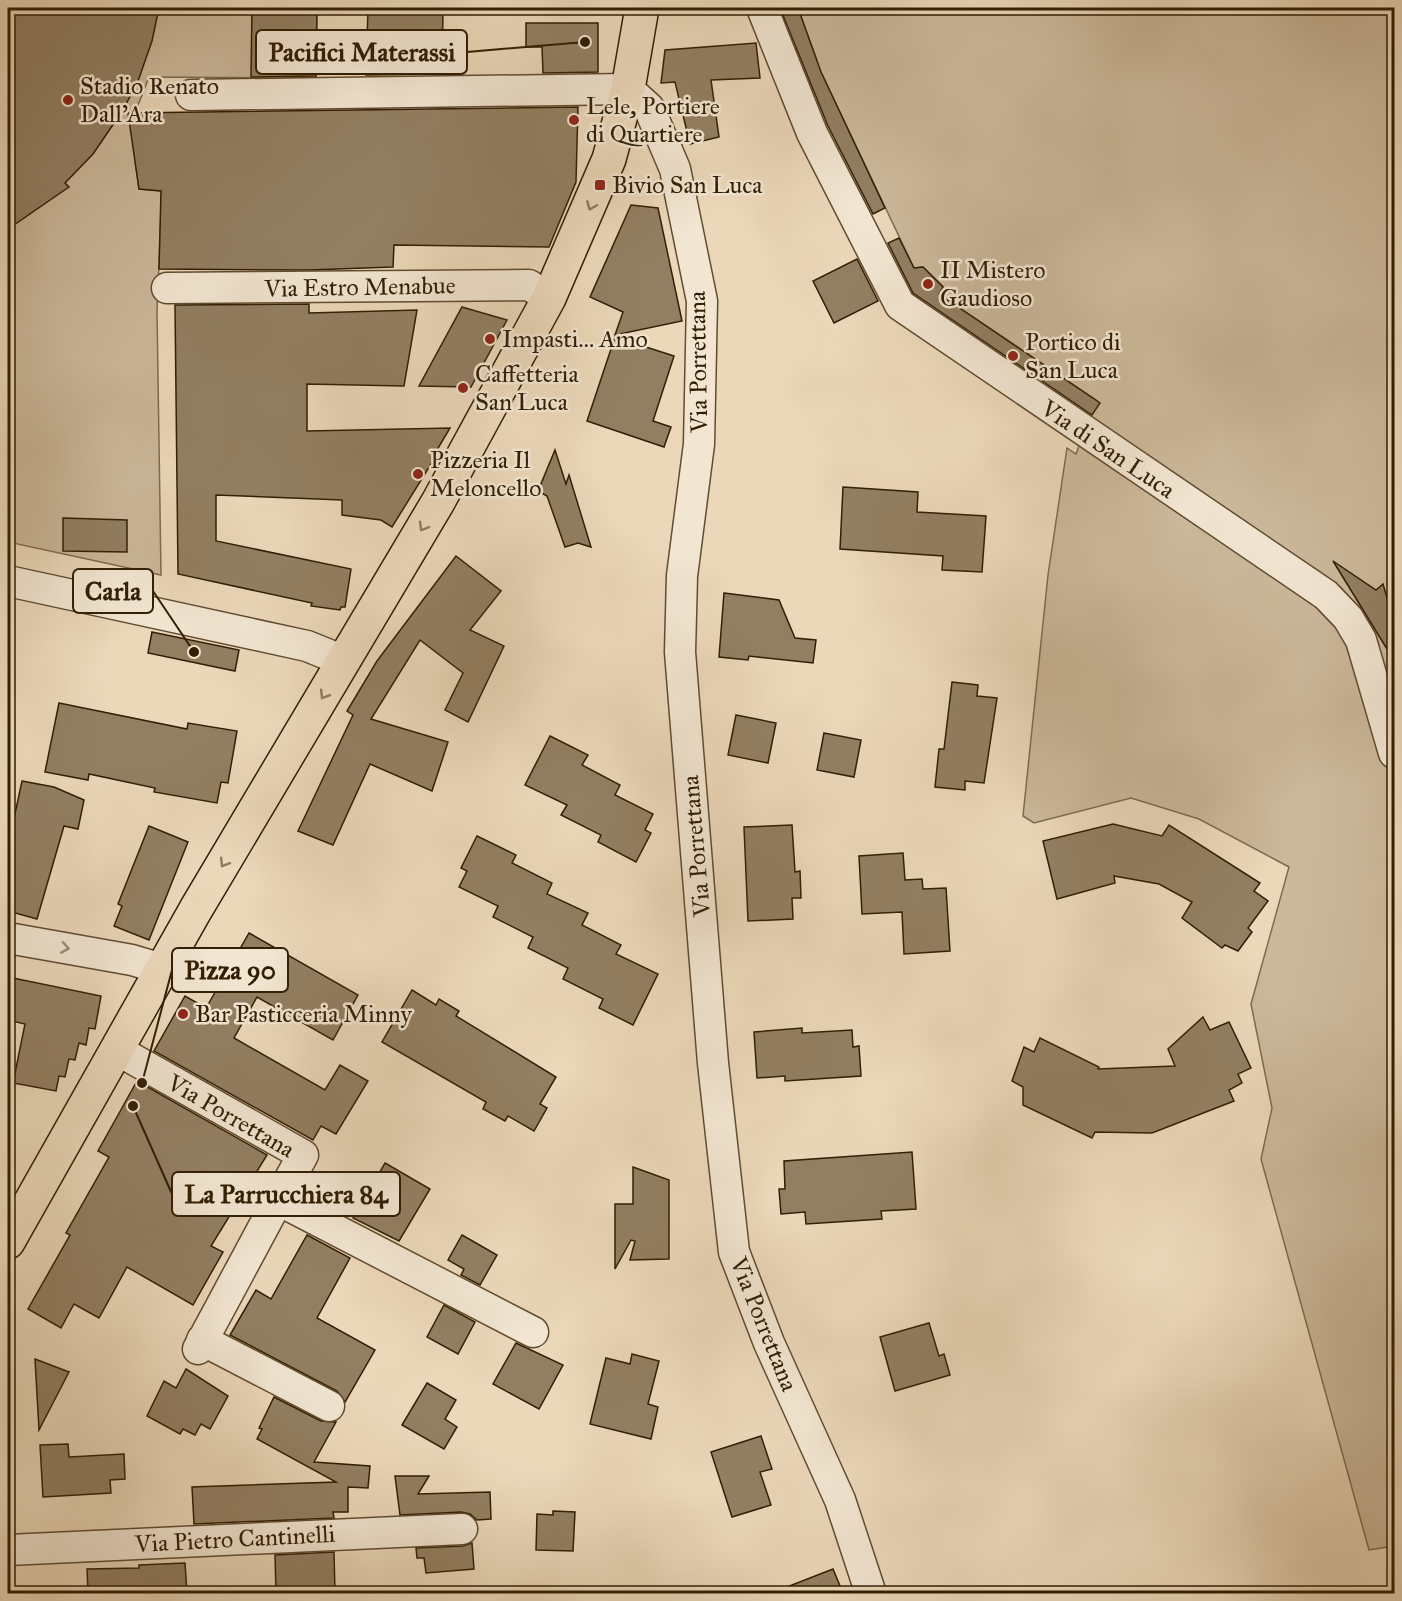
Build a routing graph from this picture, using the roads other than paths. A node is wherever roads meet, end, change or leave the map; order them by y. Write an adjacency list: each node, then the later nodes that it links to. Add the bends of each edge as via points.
1 (642, 8): 3 (main road)
2 (762, 8): 9 (street, Via di San Luca, via 812,133 900,305 1326,595 1348,618 1361,640)
3 (628, 89): 4 (street); 6 (main road, one-way to 6, via 600,185); 19 (street, Via Porrettana, via 649,108 675,169 702,301 699,444 682,576 680,652 713,1063 734,1252 769,1343 840,1500)
4 (191, 95)
5 (167, 288): 6 (street, Via Estro Menabue, via 529,285)
6 (549, 298): 8 (main road, one-way to 8, via 438,502)
7 (8, 581): 8 (street, via 307,646)
8 (344, 661): 11 (main road, one-way to 11)
9 (1395, 753)
10 (8, 938): 11 (street, one-way to 11)
11 (162, 969): 12 (main road)
12 (117, 1050): 13 (street, Via Porrettana, via 303,1155); 14 (main road)
13 (278, 1200): 15 (street); 16 (street, Via Porrettana, via 200,1344)
14 (8, 1242)
15 (533, 1332)
16 (329, 1406)
17 (462, 1529): 18 (street, Via Pietro Cantinelli)
18 (8, 1550)
19 (871, 1593)

